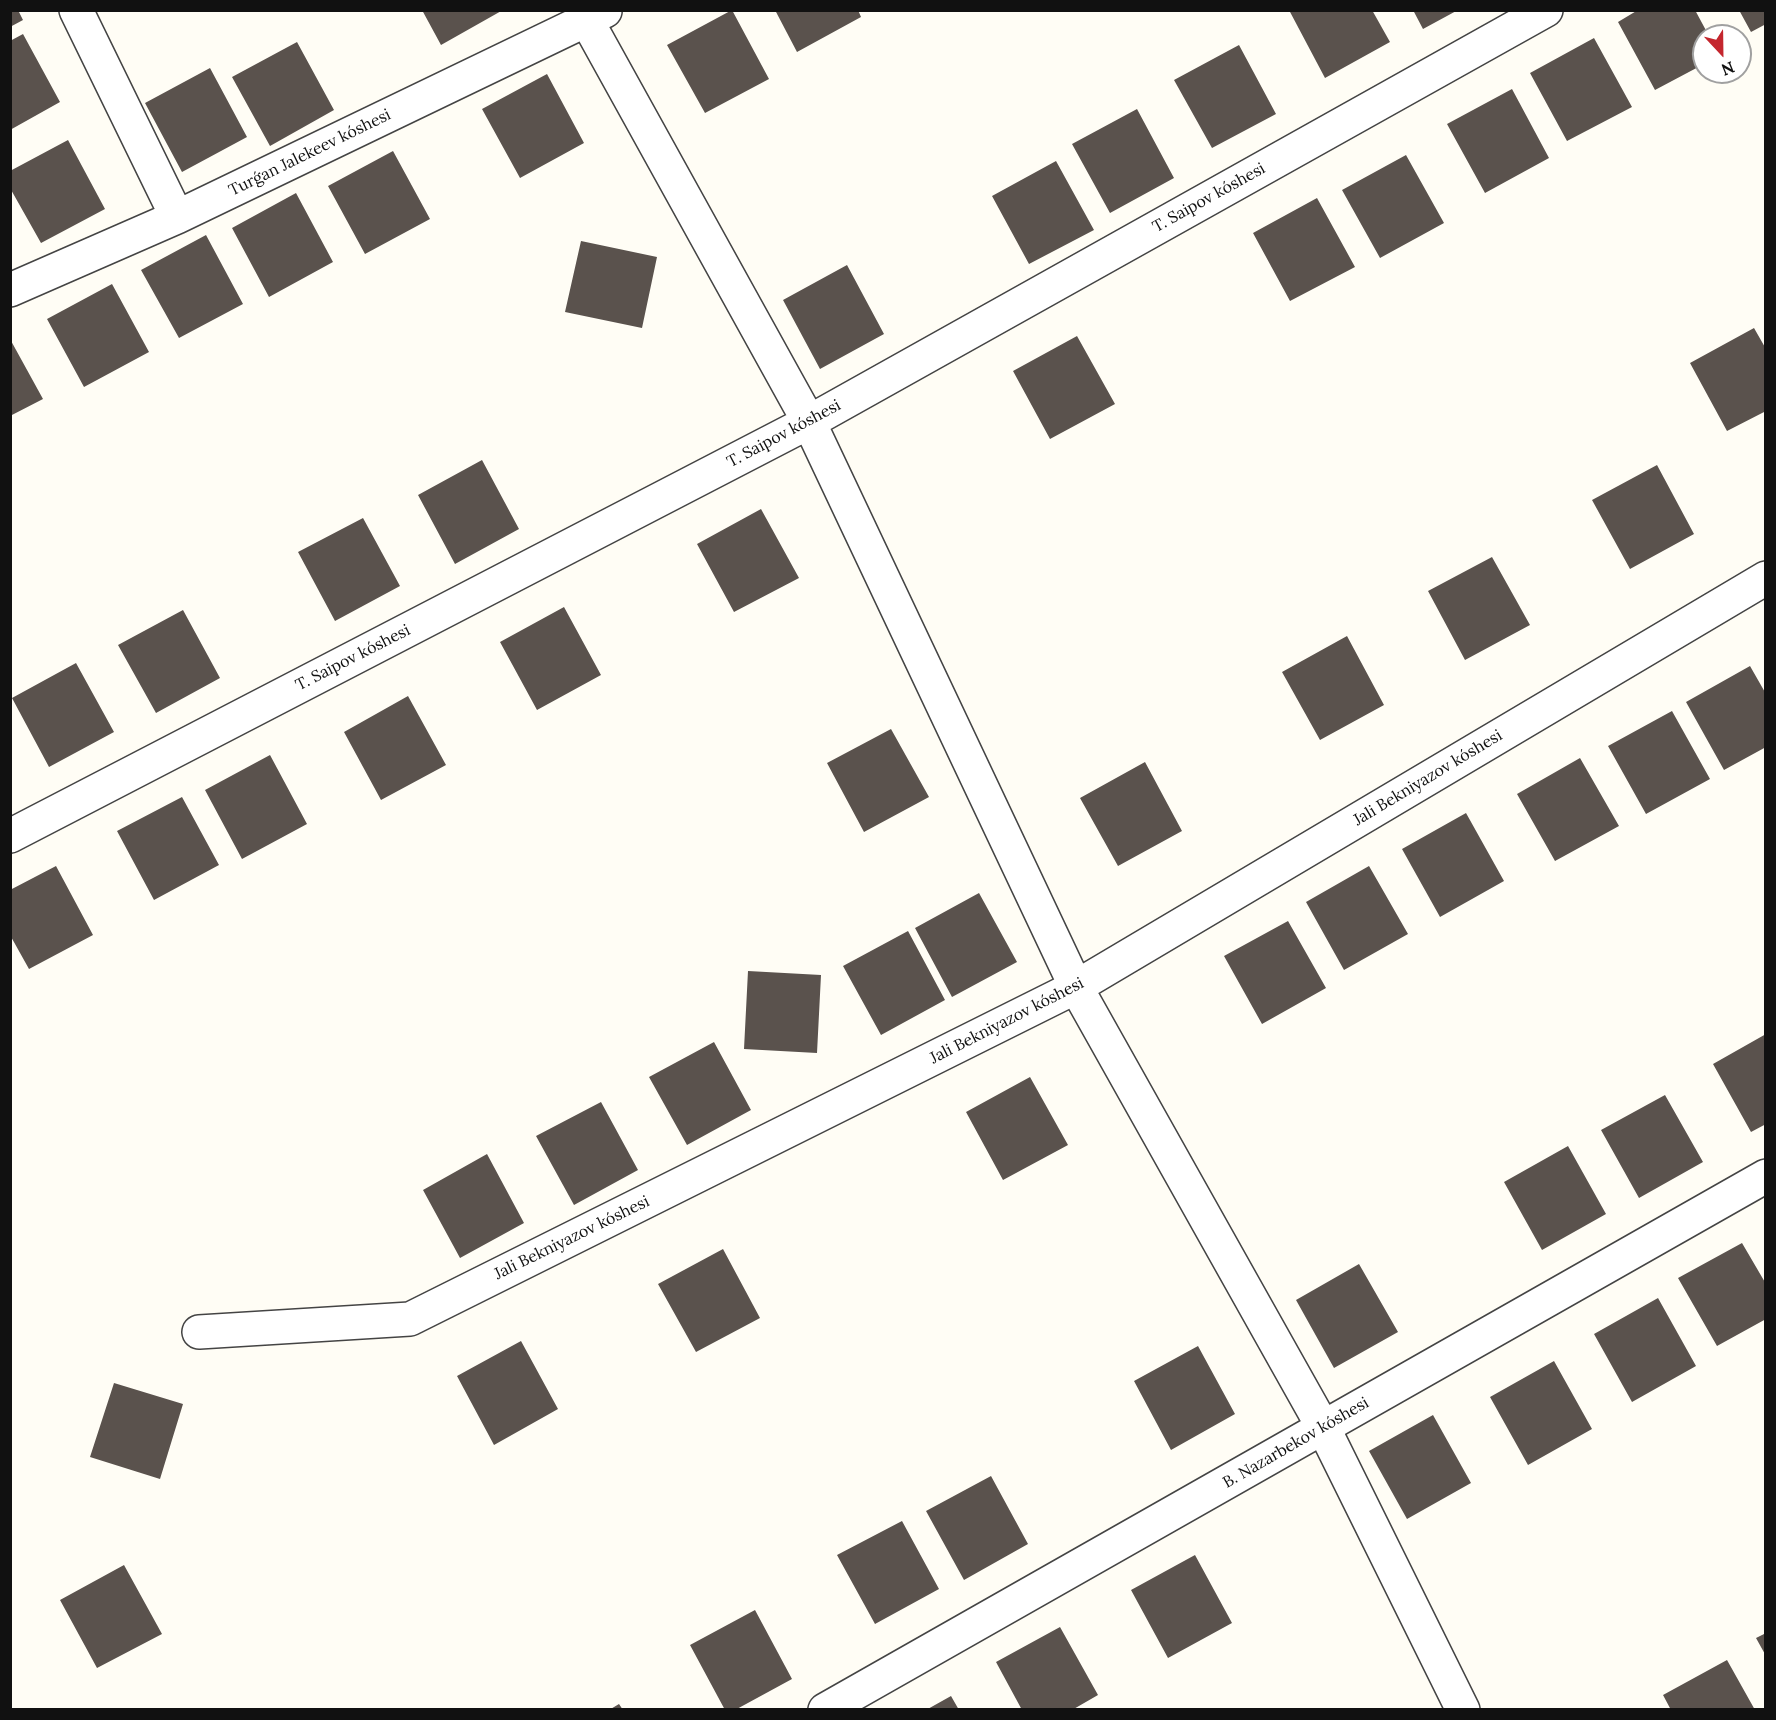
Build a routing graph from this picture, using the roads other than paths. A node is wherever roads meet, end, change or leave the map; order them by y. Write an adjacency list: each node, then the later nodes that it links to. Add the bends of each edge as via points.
1 (76, 10): 4 (street)
2 (1546, 10): 6 (street, T. Saipov kóshesi)
3 (591, 14): 4 (street, Turǵan Jalekeev kóshesi); 6 (street)
4 (177, 217): 5 (street, Turǵan Jalekeev kóshesi)
5 (10, 290)
6 (809, 422): 8 (street, T. Saipov kóshesi); 9 (street)
7 (1766, 578): 9 (street, Jali Bekniyazov kóshesi)
8 (10, 836)
9 (1076, 987): 11 (street, Jali Bekniyazov kóshesi, via 411,1319); 12 (street)
10 (1766, 1176): 12 (street, B. Nazarbekov kóshesi)
11 (199, 1332)
12 (1323, 1427): 13 (street, B. Nazarbekov kóshesi); 14 (street)
13 (825, 1710)
14 (1463, 1710)

